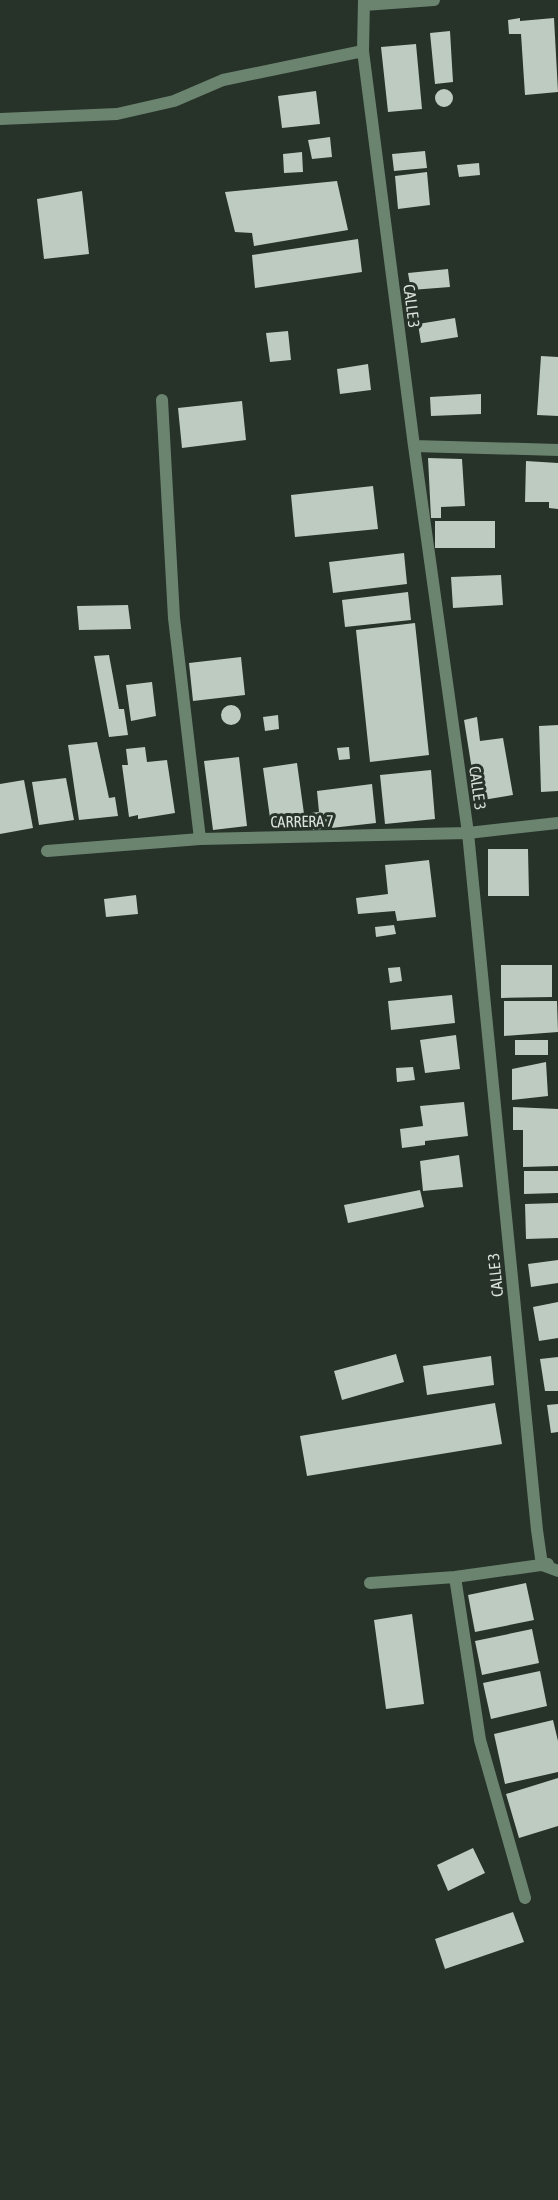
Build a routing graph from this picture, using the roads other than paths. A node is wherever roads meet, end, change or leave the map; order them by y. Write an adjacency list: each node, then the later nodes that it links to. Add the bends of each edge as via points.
1 (434, 0): 2 (street)
2 (364, 2): 3 (street, CALLE 3)
3 (363, 51): 4 (street, via 223,80 174,101 117,114); 6 (street, CALLE 3)
4 (0, 119)
5 (162, 400): 10 (street, via 174,618)
6 (414, 447): 7 (street); 9 (street, CALLE 3)
7 (558, 450)
8 (558, 823): 9 (street, CARRERA 7)
9 (468, 833): 10 (street, CARRERA 7); 13 (street, CALLE 3)
10 (200, 839): 11 (street, CARRERA 7)
11 (47, 851)
12 (558, 1563): 13 (street)
13 (542, 1565): 14 (street); 15 (street)
14 (558, 1570)
15 (455, 1577): 16 (street); 17 (street, via 480,1740)
16 (370, 1583)
17 (525, 1898)

